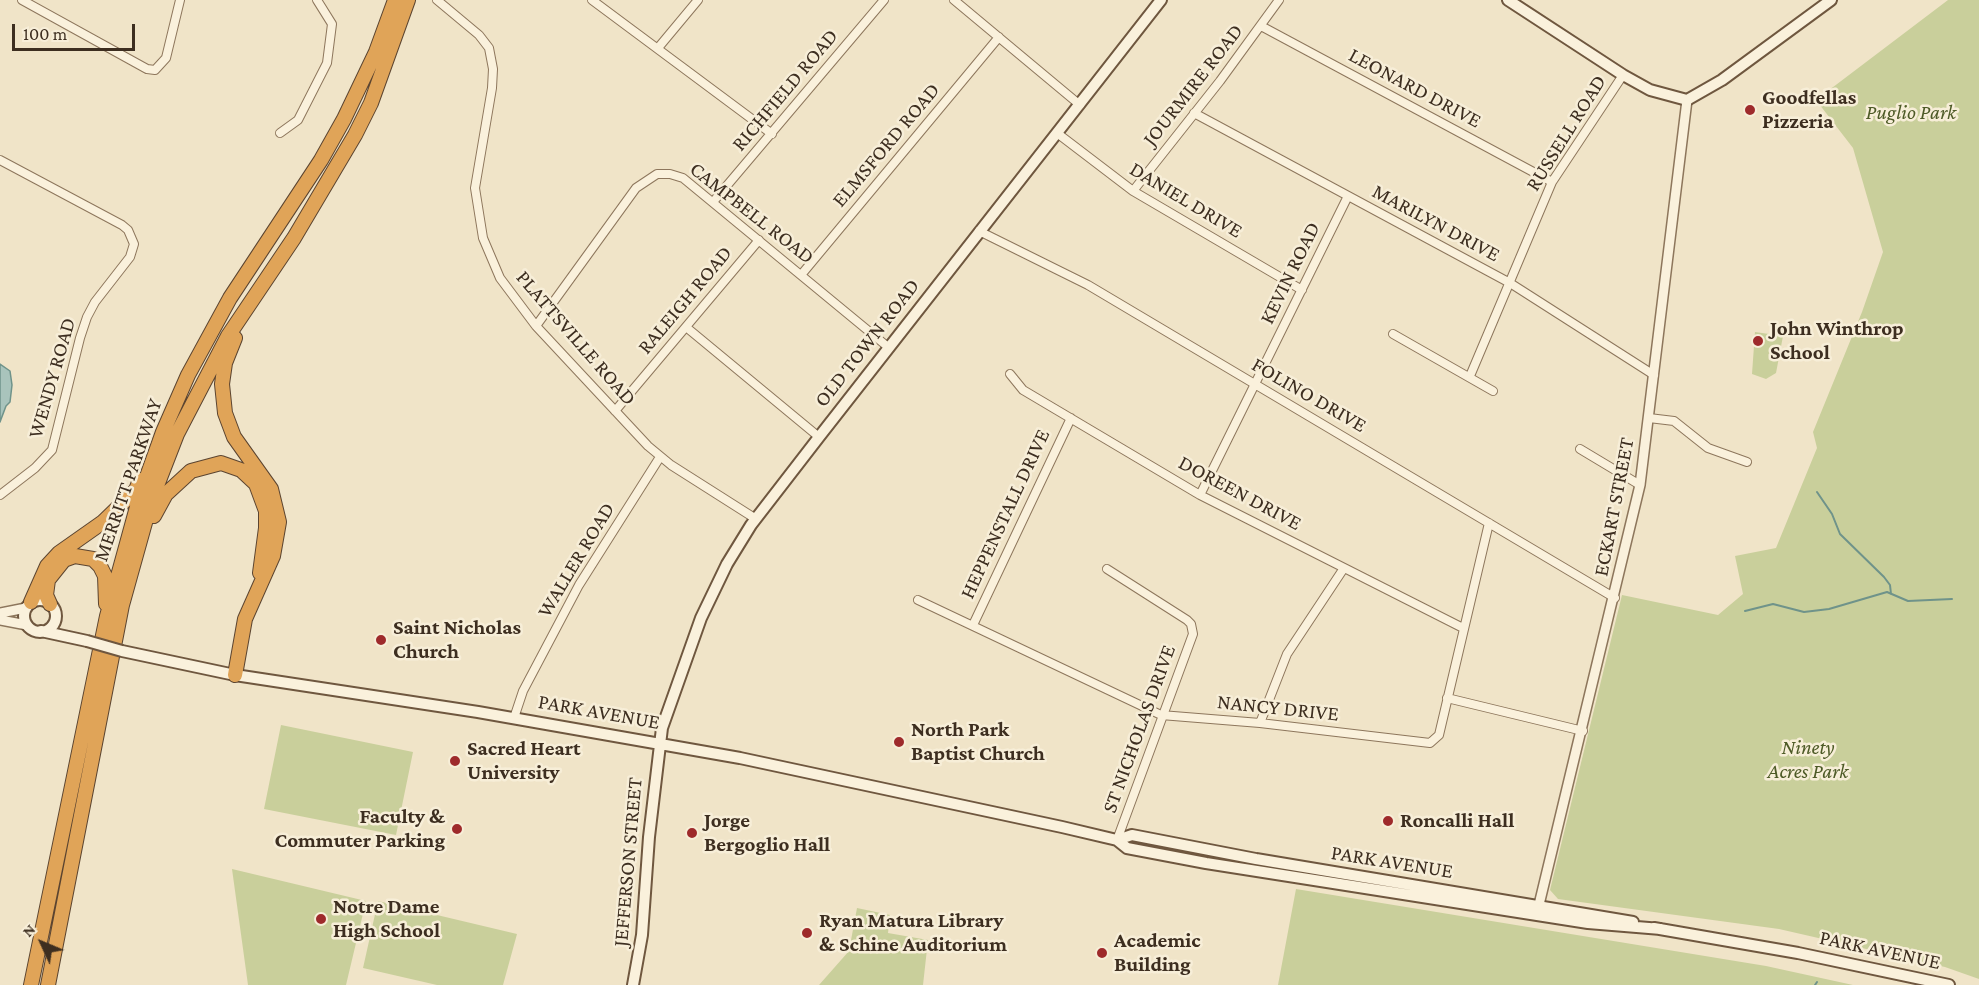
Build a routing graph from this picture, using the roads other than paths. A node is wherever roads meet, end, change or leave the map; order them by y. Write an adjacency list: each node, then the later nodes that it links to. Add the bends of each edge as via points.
1 (22, 0): 2 (street, via 155,70 166,58)
2 (180, 0)
3 (317, 0): 22 (street, via 332,24 327,63 297,120)
4 (395, 0): 48 (highway, MERRITT PARKWAY, via 376,52 344,119 230,298 188,375)
5 (408, 0): 35 (highway, MERRITT PARKWAY, via 371,103 355,135)
6 (437, 0): 36 (street, PLATTSVILLE ROAD, via 479,34 489,48 492,88 474,188 478,220 500,278)
7 (592, 0): 17 (street)
8 (698, 0): 17 (street)
9 (884, 0): 24 (street, RICHFIELD ROAD)
10 (954, 0): 16 (street)
11 (1161, 0): 20 (main road, OLD TOWN ROAD)
12 (1279, 0): 15 (street, JOURMIRE ROAD)
13 (1508, 0): 18 (main road)
14 (1831, 0): 19 (main road, via 1722,80)
15 (1261, 26): 21 (street, JOURMIRE ROAD); 26 (street, LEONARD DRIVE)
16 (999, 37): 20 (street); 32 (street, ELMSFORD ROAD)
17 (658, 48): 24 (street)
18 (1623, 75): 19 (main road, via 1650,90); 26 (street, RUSSELL ROAD)
19 (1687, 100): 41 (street, ECKART STREET)
20 (1080, 105): 23 (main road, OLD TOWN ROAD)
21 (1194, 113): 27 (street, JOURMIRE ROAD); 28 (street, MARILYN DRIVE)
22 (280, 133)
23 (1057, 133): 27 (street, DANIEL DRIVE); 30 (main road, OLD TOWN ROAD)
24 (772, 134): 29 (street, RICHFIELD ROAD)
25 (0, 160): 54 (street, WENDY ROAD, via 122,225 134,244 130,257 87,317 52,450)
26 (1552, 182): 33 (street, RUSSELL ROAD)
27 (1133, 191): 34 (street, DANIEL DRIVE)
28 (1348, 196): 33 (street, MARILYN DRIVE); 34 (street, KEVIN ROAD)
29 (713, 202): 31 (street, CAMPBELL ROAD); 36 (street, CAMPBELL ROAD, via 676,175 657,174 642,182)
30 (980, 231): 39 (main road, OLD TOWN ROAD); 43 (street, FOLINO DRIVE, via 1088,285)
31 (759, 240): 32 (street, CAMPBELL ROAD); 37 (street, RALEIGH ROAD)
32 (801, 275): 39 (street, CAMPBELL ROAD)
33 (1510, 284): 41 (street, MARILYN DRIVE); 42 (street, RUSSELL ROAD)
34 (1302, 290): 43 (street, KEVIN ROAD)
35 (248, 305): 58 (highway, MERRITT PARKWAY, via 177,434); 61 (highway, via 225,363 222,384 229,426 262,475 277,510 277,544)
36 (536, 326): 45 (street, PLATTSVILLE ROAD)
37 (686, 327): 45 (street, RALEIGH ROAD); 49 (street)
38 (1393, 334): 42 (street)
39 (888, 347): 49 (main road, OLD TOWN ROAD)
40 (1010, 374): 46 (street, DOREEN DRIVE, via 1023,390)
41 (1654, 375): 47 (street, ECKART STREET)
42 (1470, 376): 44 (street)
43 (1255, 384): 55 (street, KEVIN ROAD); 57 (street, FOLINO DRIVE)
44 (1493, 391)
45 (615, 411): 51 (street, PLATTSVILLE ROAD)
46 (1071, 418): 55 (street, DOREEN DRIVE); 71 (street, HEPPENSTALL DRIVE)
47 (1648, 418): 52 (street, via 1674,421 1708,448); 53 (street, ECKART STREET)
48 (163, 432): 65 (highway, via 136,490 103,522 59,553 47,566); 67 (highway, MERRITT PARKWAY, via 140,496)
49 (819, 437): 56 (main road, OLD TOWN ROAD)
50 (1581, 450): 53 (street)
51 (660, 457): 56 (street, PLATTSVILLE ROAD); 78 (street, WALLER ROAD, via 579,585 523,691)
52 (1748, 462)
53 (1640, 485): 62 (street, ECKART STREET)
54 (0, 495)
55 (1200, 495): 59 (street, DOREEN DRIVE)
56 (756, 519): 81 (main road, OLD TOWN ROAD, via 711,594)
57 (1490, 523): 62 (street, FOLINO DRIVE); 72 (street, NANCY DRIVE)
58 (134, 559): 61 (highway, via 158,507 175,483 200,466 228,464 252,479 263,500 266,528); 87 (highway, MERRITT PARKWAY)
59 (1344, 568): 72 (street, DOREEN DRIVE); 79 (street, via 1287,654)
60 (1107, 569): 77 (street, ST NICHOLAS DRIVE, via 1191,624 1192,640)
61 (258, 587): 75 (highway, via 245,619)
62 (1615, 598): 80 (street, ECKART STREET)
63 (918, 600): 71 (street, NANCY DRIVE)
64 (50, 604): 65 (main road, via 41,600); 67 (highway, via 46,587 56,567 75,556 84,557 100,566 105,576); 69 (main road, via 55,612)
65 (29, 605): 66 (street, via 13,613); 70 (main road, via 24,616)
66 (0, 613)
67 (107, 616): 86 (highway, MERRITT PARKWAY)
68 (0, 620): 70 (street)
69 (54, 621): 73 (main road); 74 (main road, PARK AVENUE)
70 (27, 625): 73 (main road)
71 (973, 626): 77 (street, NANCY DRIVE)
72 (1463, 628): 76 (street, NANCY DRIVE)
73 (41, 631): 74 (main road, PARK AVENUE)
74 (71, 637): 75 (main road, PARK AVENUE, bridge)
75 (235, 675): 78 (main road, PARK AVENUE)
76 (1447, 698): 79 (street, NANCY DRIVE, via 1439,735 1430,743); 80 (street)
77 (1161, 715): 79 (street, NANCY DRIVE); 82 (street, ST NICHOLAS DRIVE)
78 (514, 718): 81 (main road, PARK AVENUE)
79 (1260, 723)
80 (1583, 731): 85 (street, ECKART STREET)
81 (660, 743): 82 (main road, PARK AVENUE); 88 (main road, JEFFERSON STREET, via 642,935)
82 (1117, 840): 83 (main road, PARK AVENUE, via 1132,834); 84 (main road, PARK AVENUE, via 1127,848)
83 (1306, 867): 84 (main road); 85 (main road, PARK AVENUE)
84 (1308, 880): 85 (main road, PARK AVENUE)
85 (1538, 910): 89 (main road, PARK AVENUE, via 1798,953)
86 (31, 985)
87 (48, 985)
88 (633, 985)
89 (1949, 985)

